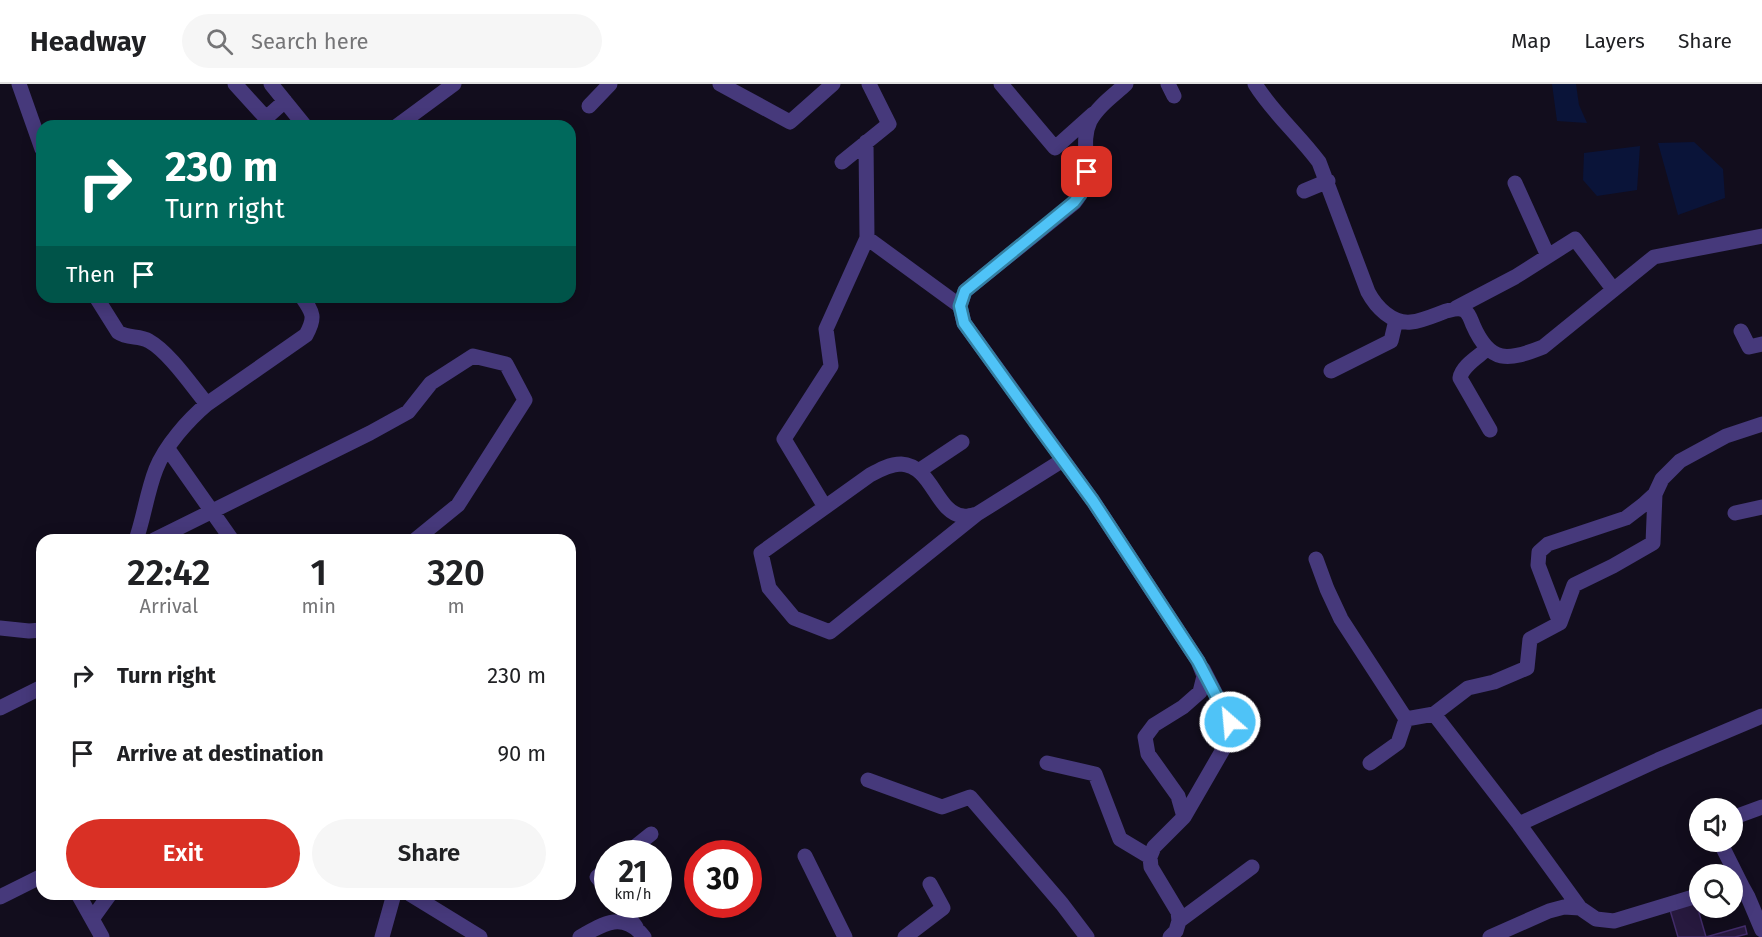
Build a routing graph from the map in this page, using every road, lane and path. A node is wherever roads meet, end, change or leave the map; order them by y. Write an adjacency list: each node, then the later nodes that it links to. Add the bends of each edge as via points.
1 (19, 84): 17 (street)
2 (235, 84): 12 (street, via 266,118)
3 (272, 84): 12 (street)
4 (454, 84): 16 (street)
5 (610, 84): 13 (street)
6 (720, 84): 7 (street, via 790,122)
7 (833, 84)
8 (869, 84): 18 (street, via 889,124)
9 (1001, 84): 14 (street, via 1054,148)
10 (1126, 84): 14 (street)
11 (1255, 84): 20 (street, via 1267,103 1313,153)
12 (285, 101): 15 (street)
13 (589, 106)
14 (1100, 108): 29 (street, via 1085,139 1084,189 1074,202 965,291)
15 (300, 120)
16 (405, 120)
17 (36, 132)
18 (866, 142): 19 (street); 24 (street)
19 (842, 162)
20 (1328, 181): 22 (street); 31 (street, via 1368,292 1385,314)
21 (1515, 183): 25 (street)
22 (1304, 191)
23 (1762, 236): 26 (street, via 1654,257)
24 (867, 238): 29 (street); 44 (street, via 826,329 831,366 784,439)
25 (1548, 256): 26 (street, via 1575,239); 30 (street)
26 (1614, 289): 34 (street, via 1543,347 1508,356 1497,356)
27 (100, 303): 36 (street, via 118,332 150,342)
28 (306, 303): 36 (street, via 313,324 306,335)
29 (960, 306): 41 (street, via 964,323)
30 (1456, 308): 31 (street, via 1410,322); 34 (street, via 1469,315)
31 (1396, 320): 35 (street, via 1391,341)
32 (1741, 331): 33 (street, via 1749,347)
33 (1762, 344)
34 (1487, 349): 38 (street, via 1465,368 1460,378)
35 (1331, 371)
36 (207, 404): 40 (street)
37 (1762, 426): 43 (street, via 1726,436 1680,460 1662,479)
38 (1490, 430)
39 (962, 442): 42 (street)
40 (168, 449): 46 (street); 49 (street, via 157,466)
41 (1063, 460): 48 (street); 57 (street)
42 (920, 470): 44 (street, via 901,464 887,466); 48 (street, via 951,511 964,516)
43 (1655, 494): 54 (street, via 1653,543 1574,585); 54 (street, via 1626,518 1548,543 1539,552 1539,565)
44 (825, 507): 48 (street, via 761,554 769,588 794,618 830,632)
45 (1762, 507): 47 (street)
46 (212, 511): 50 (street); 51 (street); 52 (street, via 408,412 431,383 473,356 506,364 525,400 458,505)
47 (1735, 513)
48 (977, 514)
49 (138, 534)
50 (166, 534)
51 (228, 534)
52 (422, 534)
53 (1316, 560): 62 (street, via 1341,619)
54 (1560, 623): 60 (street, via 1530,639 1527,668 1468,688)
55 (0, 628): 56 (street)
56 (36, 630)
57 (1198, 661): 68 (street, via 1230,722 1225,746); 68 (street, via 1204,676 1200,692 1154,725 1145,737 1148,754 1178,796)
58 (36, 690): 59 (street)
59 (0, 708)
60 (1434, 714): 62 (street); 69 (street)
61 (1762, 716): 69 (street)
62 (1406, 719): 64 (street, via 1398,743)
63 (1047, 763): 73 (street, via 1095,774 1120,838)
64 (1370, 763)
65 (868, 780): 96 (street, via 942,807 970,797)
66 (1762, 807): 67 (street)
67 (1743, 814)
68 (1184, 817): 73 (street, via 1154,847)
69 (1519, 824): 84 (street)
70 (651, 834): 71 (street)
71 (644, 840)
72 (805, 856): 94 (street)
73 (1150, 857): 87 (street, via 1151,867 1178,912)
74 (1252, 867): 87 (street)
75 (36, 879): 78 (street)
76 (930, 884): 95 (street, via 943,908)
77 (1743, 892): 89 (street)
78 (0, 897)
79 (1689, 898): 84 (street, via 1614,921 1596,919)
80 (81, 900): 86 (street)
81 (106, 900): 86 (street)
82 (392, 900): 91 (street)
83 (420, 900): 92 (street)
84 (1580, 908): 98 (street, via 1549,911)
85 (630, 918): 88 (street)
86 (92, 919): 90 (street)
87 (1179, 921): 97 (street)
88 (640, 932): 93 (street, via 620,921 602,924)
89 (1761, 932)
90 (99, 936)
91 (382, 937)
92 (480, 937)
93 (580, 937)
94 (845, 937)
95 (905, 937)
96 (1087, 937)
97 (1170, 937)
98 (1490, 937)

